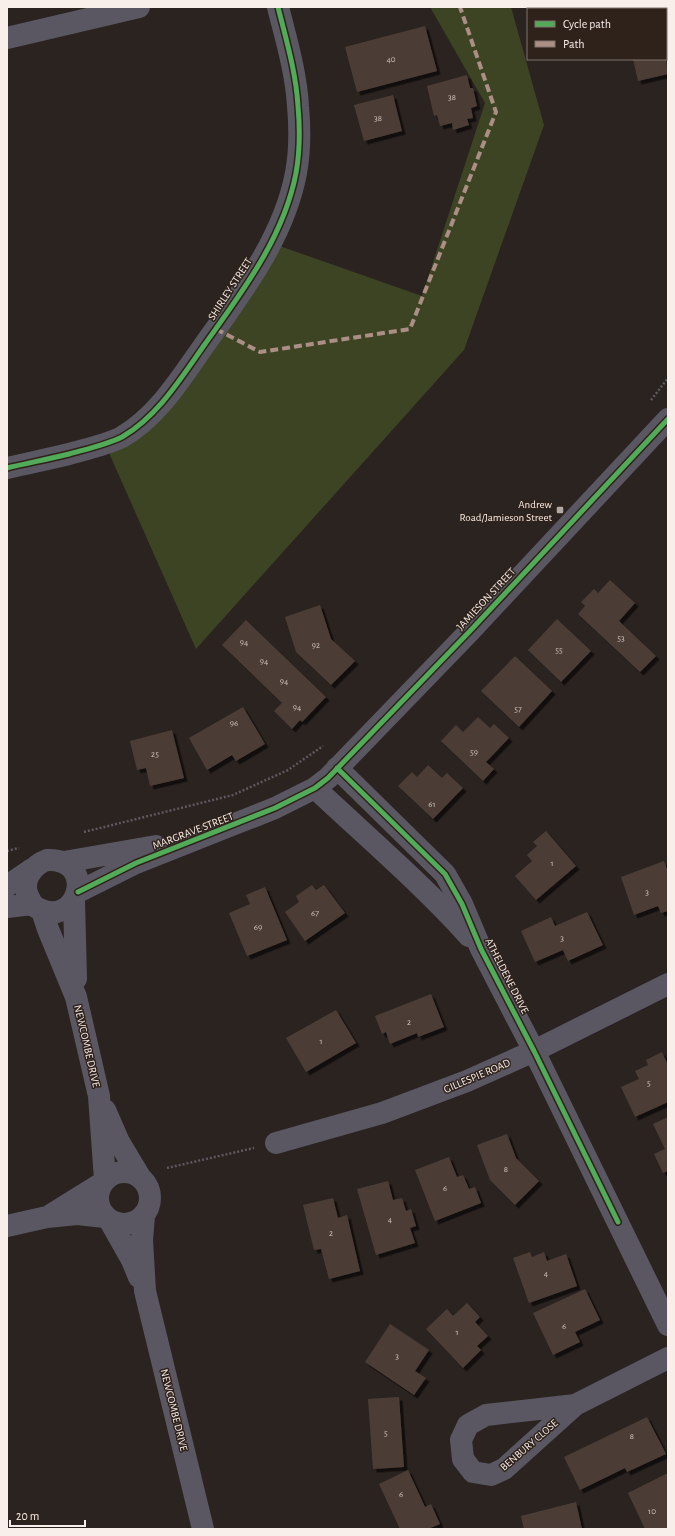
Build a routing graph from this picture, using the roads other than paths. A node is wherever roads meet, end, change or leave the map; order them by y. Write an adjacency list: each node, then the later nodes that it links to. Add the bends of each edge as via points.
1 (139, 7): 3 (street)
2 (278, 7): 5 (street, SHIRLEY STREET, via 298,105 299,148 296,174 285,210 271,243 247,285 167,397 134,429 121,437 88,449)
3 (7, 38)
4 (668, 419): 6 (street, JAMIESON STREET, via 481,620)
5 (7, 468)
6 (338, 768): 7 (street, JAMIESON STREET); 15 (street, ATHELDENE DRIVE, via 445,874 462,904)
7 (315, 788): 8 (street, MARGRAVE STREET, via 268,812); 15 (street, ATHELDENE DRIVE, via 412,877)
8 (195, 839): 9 (street, MARGRAVE STREET); 12 (street, MARGRAVE STREET, via 136,863)
9 (64, 862): 10 (street, via 47,860); 12 (street, via 76,875 79,884)
10 (32, 869): 11 (street); 14 (street, via 26,884 27,893)
11 (7, 886)
12 (76, 896): 14 (street, via 61,911 52,912); 17 (street, NEWCOMBE DRIVE)
13 (7, 907): 14 (street)
14 (37, 908): 17 (street, NEWCOMBE DRIVE)
15 (481, 949): 18 (street, ATHELDENE DRIVE)
16 (668, 984): 18 (street, GILLESPIE ROAD)
17 (76, 997): 19 (street, NEWCOMBE DRIVE)
18 (534, 1051): 20 (street, GILLESPIE ROAD, via 467,1081 382,1113); 28 (street, ATHELDENE DRIVE)
19 (99, 1096): 21 (street, NEWCOMBE DRIVE, via 119,1142); 22 (street, NEWCOMBE DRIVE)
20 (276, 1143)
21 (140, 1177): 22 (street, via 131,1172 122,1172 112,1174); 23 (street, via 150,1191 149,1204)
22 (103, 1181): 24 (street); 25 (street, via 97,1200)
23 (144, 1216): 25 (street, via 128,1224 118,1224); 27 (street, NEWCOMBE DRIVE, via 142,1240)
24 (47, 1217): 25 (street, via 77,1214); 26 (street)
25 (107, 1219): 27 (street, NEWCOMBE DRIVE, via 132,1260)
26 (7, 1226)
27 (145, 1291): 31 (street, NEWCOMBE DRIVE)
28 (668, 1325)
29 (668, 1358): 30 (street, BENBURY CLOSE)
30 (575, 1405): 30 (street, BENBURY CLOSE, via 504,1469 491,1475 473,1472 463,1458 461,1440 468,1425 486,1415)
31 (203, 1529)

